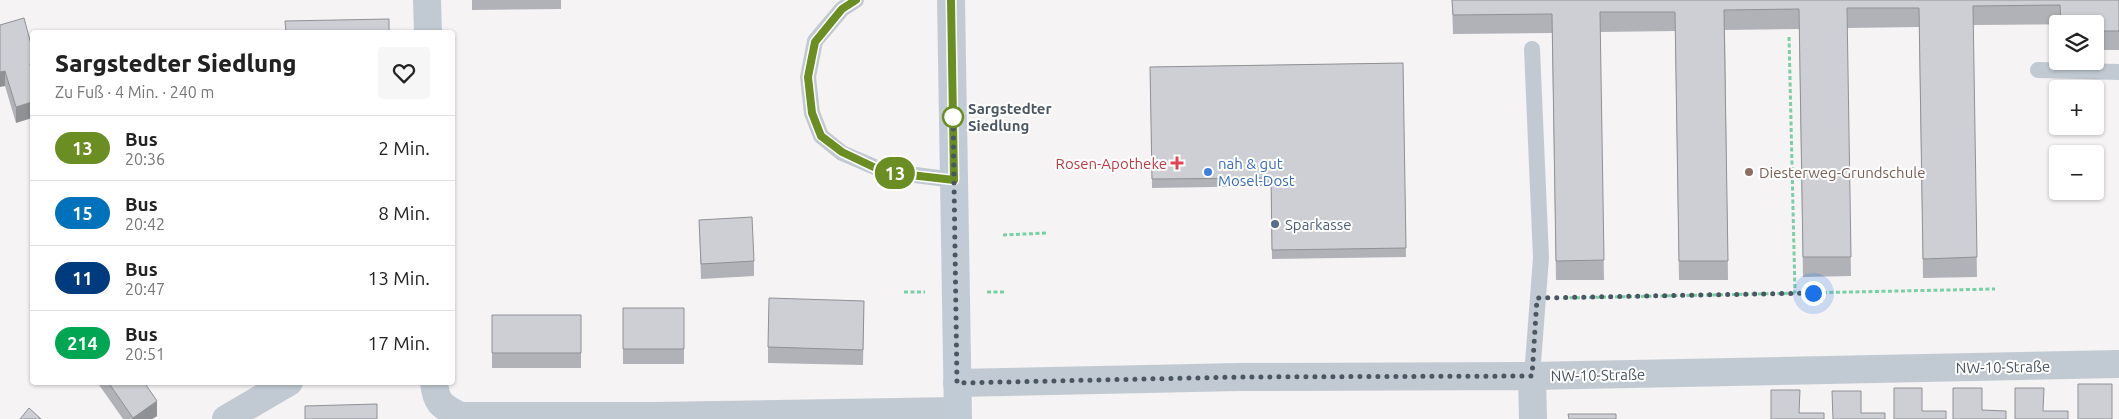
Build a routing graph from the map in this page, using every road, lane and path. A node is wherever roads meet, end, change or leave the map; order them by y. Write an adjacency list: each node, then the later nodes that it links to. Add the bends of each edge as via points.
1 (427, 0): 4 (street)
2 (856, 0): 9 (lane, via 842,9 815,42 808,77 812,113 821,136 842,152 884,172)
3 (951, 0): 9 (street)
4 (428, 30)
5 (1789, 37): 13 (path)
6 (1532, 48): 14 (lane, via 1541,258)
7 (2038, 70): 8 (lane)
8 (2119, 72)
9 (954, 180): 17 (street)
10 (1047, 233): 11 (path)
11 (1003, 235)
12 (1995, 289): 13 (path)
13 (1795, 294): 14 (path)
14 (1537, 298): 16 (lane)
15 (2119, 364): 16 (street, NW-10-Straße)
16 (1532, 376): 17 (street, NW-10-Straße, via 1240,377); 23 (street)
17 (957, 383): 20 (street)
18 (282, 385): 22 (street)
19 (434, 385): 21 (street, via 436,398 460,416)
20 (957, 415): 21 (street)
21 (655, 418)
22 (226, 419)
23 (1532, 419)

